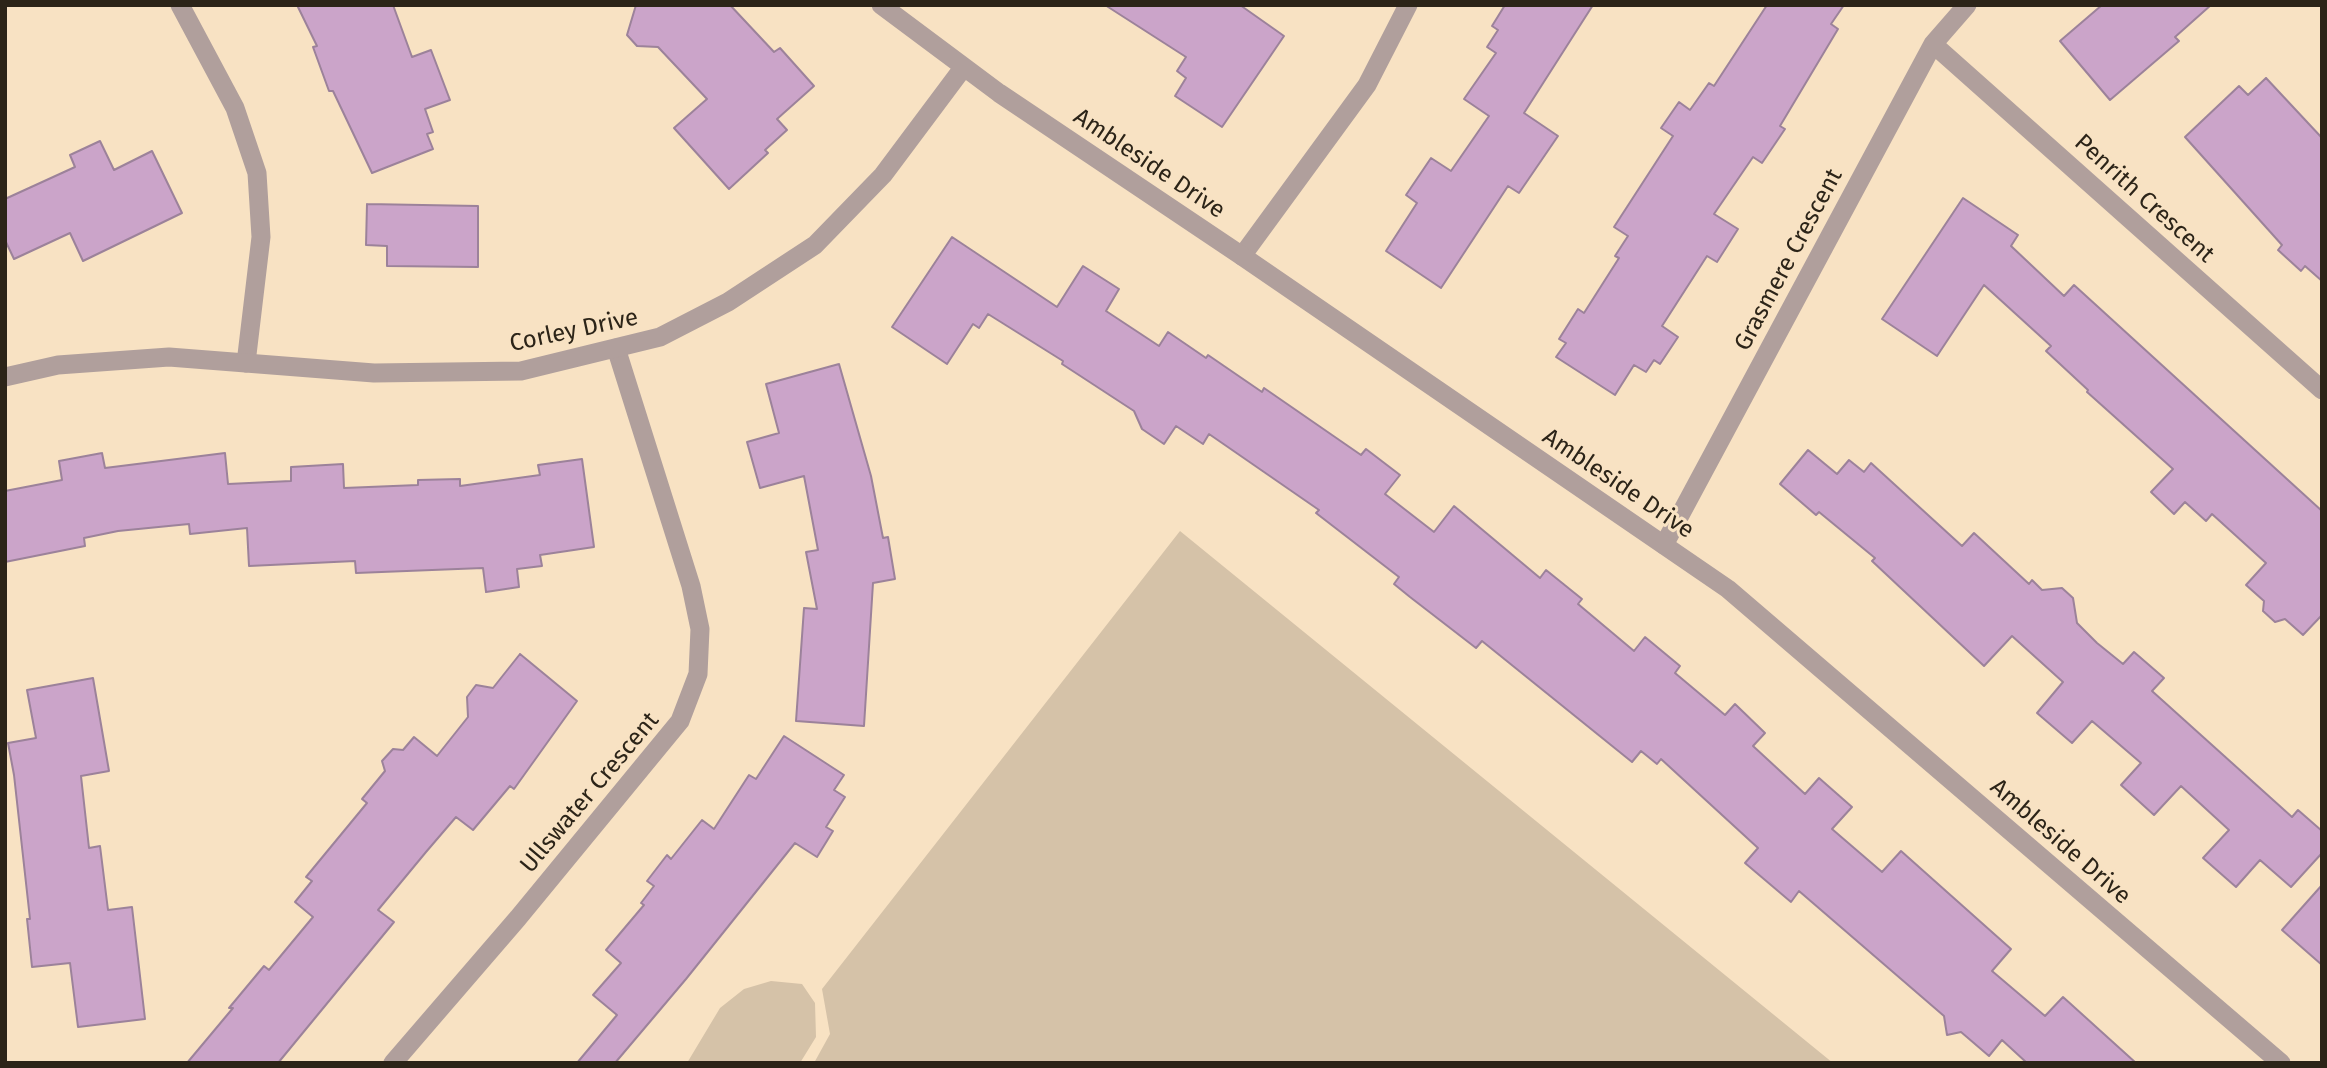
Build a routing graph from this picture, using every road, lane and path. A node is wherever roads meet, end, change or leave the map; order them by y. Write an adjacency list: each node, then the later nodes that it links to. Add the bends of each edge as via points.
1 (180, 5): 9 (street, via 235,108 257,173 261,237)
2 (881, 5): 6 (street, Ambleside Drive)
3 (1408, 5): 7 (street, via 1367,86)
4 (1967, 5): 5 (street, Grasmere Crescent)
5 (1933, 44): 11 (street, Penrith Crescent); 12 (street, Grasmere Crescent)
6 (963, 68): 7 (street, Ambleside Drive); 8 (street, Corley Drive, via 883,175 815,245 728,302 660,337)
7 (1242, 256): 12 (street, Ambleside Drive)
8 (616, 348): 9 (street, Corley Drive, via 521,370 374,373); 13 (street, Ullswater Crescent, via 691,586 700,629 698,674 680,721)
9 (246, 363): 10 (street, Corley Drive, via 169,357 58,365)
10 (5, 377)
11 (2322, 390)
12 (1664, 545): 14 (street, Ambleside Drive, via 1728,589)
13 (393, 1063)
14 (2281, 1063)

